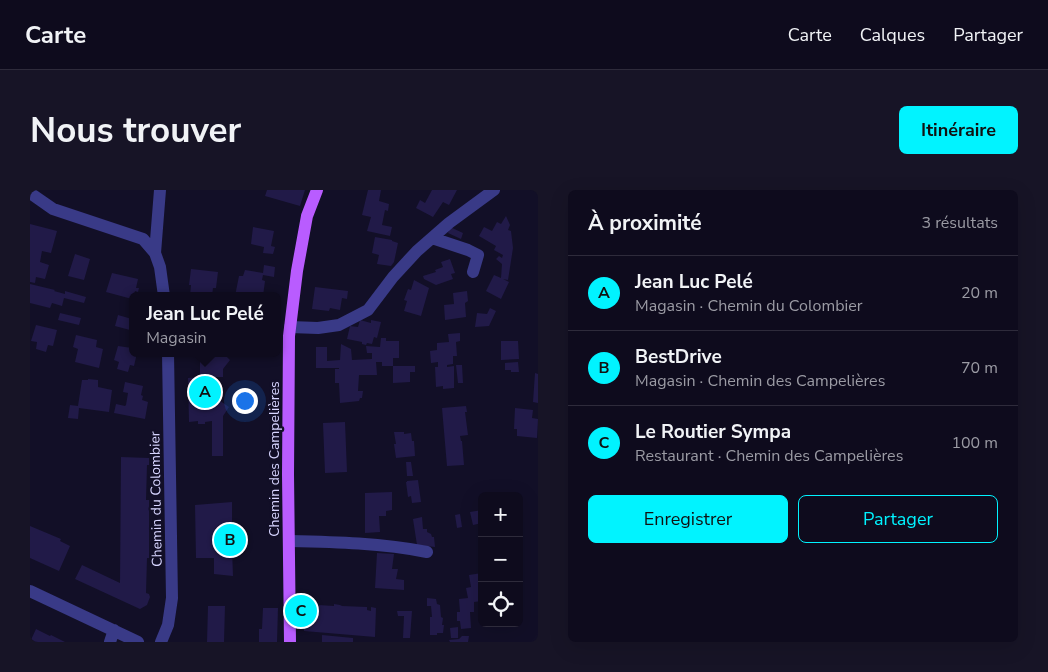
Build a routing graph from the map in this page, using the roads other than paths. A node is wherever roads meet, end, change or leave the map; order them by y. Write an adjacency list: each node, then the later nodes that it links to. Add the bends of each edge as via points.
1 (160, 190): 6 (street)
2 (317, 190): 9 (main road, Chemin des Campelières, via 307,216)
3 (494, 190): 5 (street)
4 (30, 193): 6 (street, via 53,209 143,239)
5 (432, 238): 7 (street, via 478,255); 9 (street, via 393,277 368,310 339,325)
6 (155, 253): 8 (street)
7 (473, 272)
8 (163, 292)
9 (290, 327): 11 (main road, Chemin des Campelières)
10 (168, 357): 16 (street, Chemin du Colombier, via 172,598 168,625)
11 (289, 541): 12 (street, via 365,544); 17 (main road, Chemin des Campelières)
12 (427, 552)
13 (30, 592): 14 (street)
14 (112, 636): 15 (street)
15 (138, 642)
16 (161, 642)
17 (290, 642)

